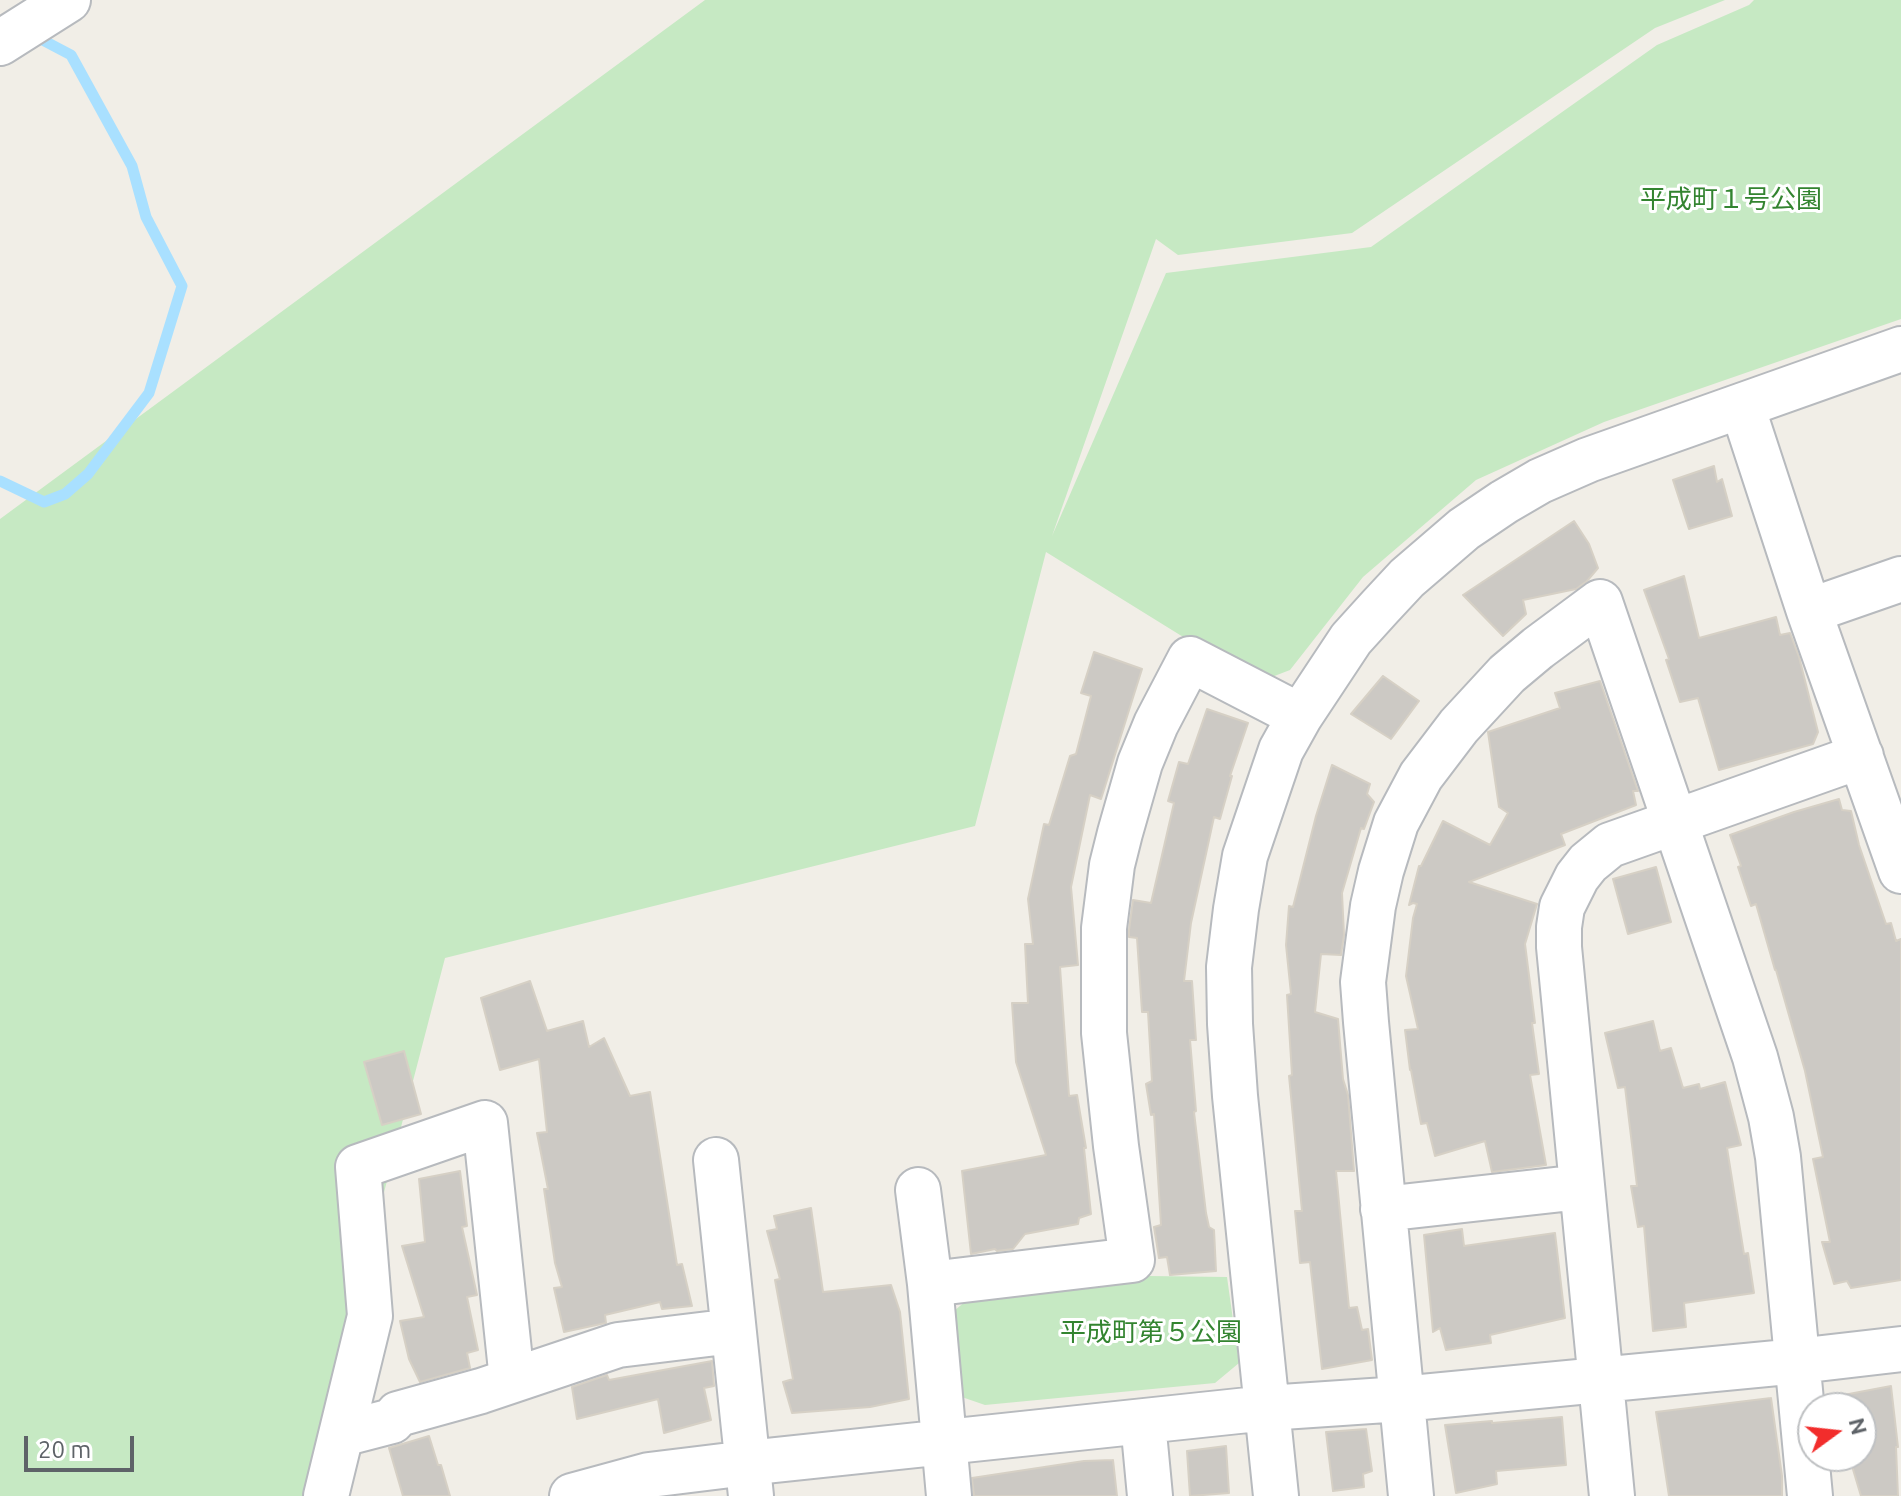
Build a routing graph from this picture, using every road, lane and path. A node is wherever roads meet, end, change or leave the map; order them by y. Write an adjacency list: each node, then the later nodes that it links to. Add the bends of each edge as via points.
1 (68, 0): 2 (street)
2 (0, 43)
3 (1901, 349): 4 (street)
4 (1742, 406): 6 (street); 7 (street, via 1588,460 1504,502 1464,529 1370,617)
5 (1901, 579): 6 (street)
6 (1809, 611): 8 (street)
7 (1300, 716): 15 (street, via 1190,659 1156,724 1129,798 1107,899 1103,995 1110,1101 1132,1260); 22 (street, via 1281,750 1245,856 1229,967 1235,1096)
8 (1861, 756): 9 (street); 10 (street)
9 (1674, 821): 12 (street, via 1597,854 1577,877 1562,907 1559,947); 14 (street, via 1600,602 1538,648 1481,701 1421,776 1396,823 1373,906 1363,982); 18 (street, via 1771,1117)
10 (1901, 871)
11 (716, 1160): 16 (street)
12 (1581, 1187): 14 (street); 20 (street)
13 (918, 1190): 15 (street)
14 (1383, 1209): 21 (street)
15 (930, 1284): 25 (street)
16 (733, 1331): 19 (street, via 618,1345); 26 (street)
17 (1901, 1349): 18 (street)
18 (1798, 1361): 20 (street); 34 (street)
19 (512, 1380): 24 (street); 24 (street, via 485,1123 358,1167 370,1316)
20 (1601, 1380): 21 (street); 33 (street)
21 (1401, 1399): 22 (street); 32 (street)
22 (1267, 1408): 23 (street); 31 (street)
23 (1143, 1422): 25 (street); 30 (street)
24 (342, 1434): 27 (street)
25 (944, 1442): 26 (street); 29 (street)
26 (749, 1479): 28 (street, via 649,1475)
27 (326, 1496)
28 (572, 1496)
29 (949, 1496)
30 (1150, 1496)
31 (1276, 1496)
32 (1411, 1496)
33 (1612, 1496)
34 (1810, 1496)

